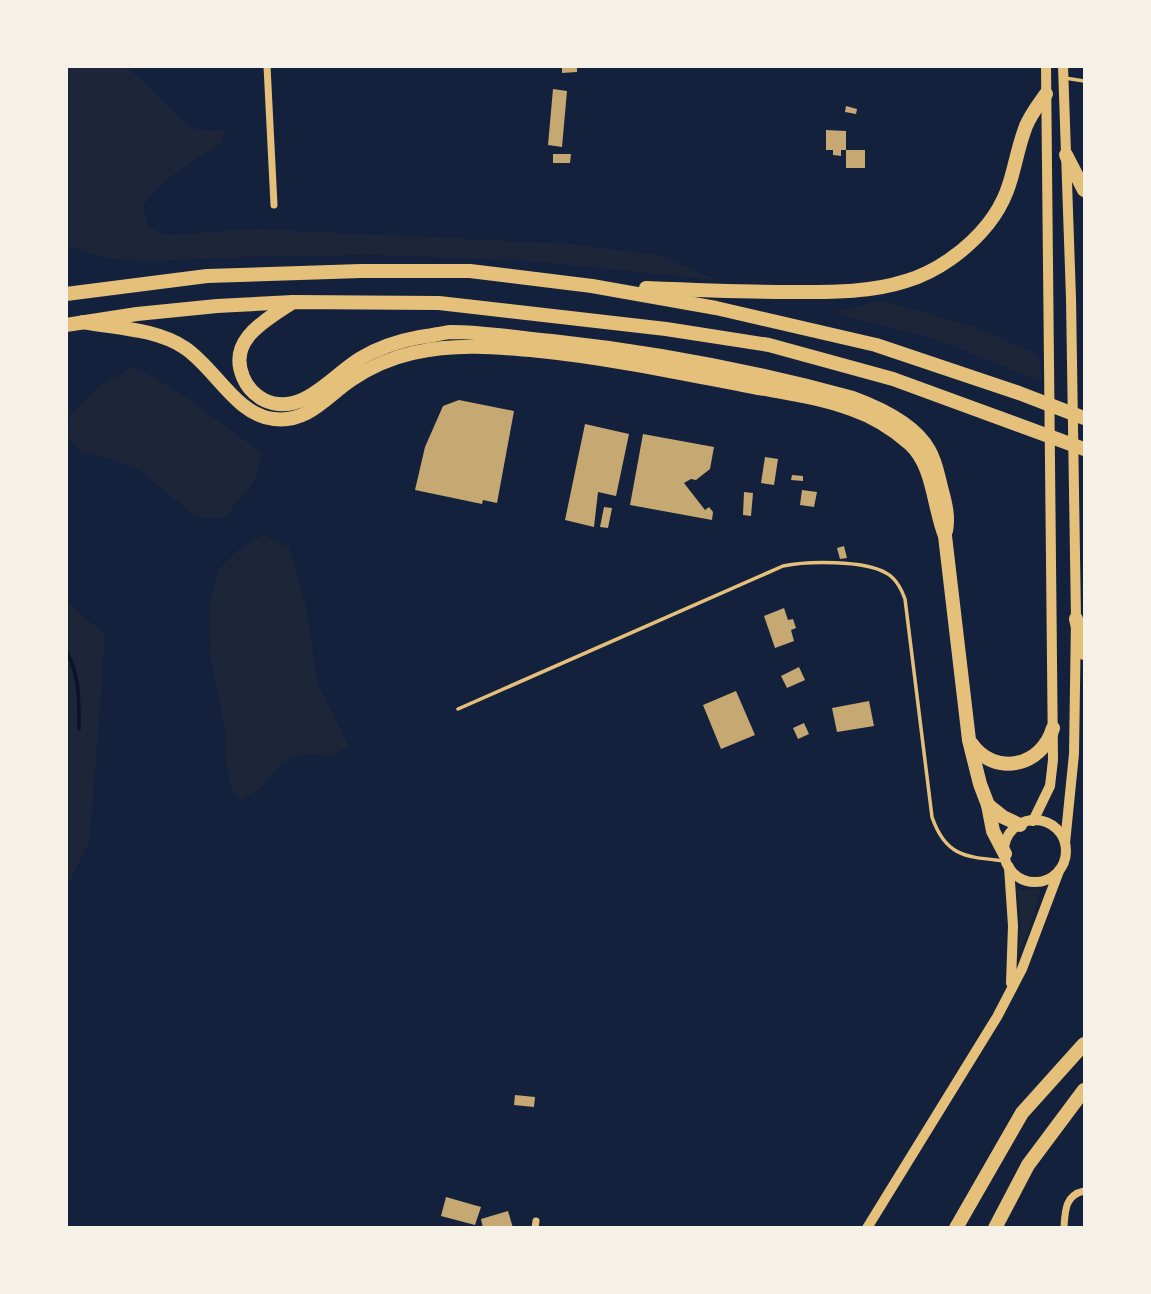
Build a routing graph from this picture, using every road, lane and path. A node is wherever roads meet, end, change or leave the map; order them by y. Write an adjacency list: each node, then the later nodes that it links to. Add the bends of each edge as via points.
1 (267, 66): 8 (street)
2 (1046, 66): 5 (main road)
3 (1063, 72): 4 (lane); 6 (main road)
4 (1084, 81)
5 (1046, 94): 9 (highway, via 1027,123 1008,189 988,224 940,266 908,281 847,292); 20 (main road)
6 (1066, 155): 7 (highway); 17 (main road)
7 (1084, 190)
8 (274, 205)
9 (592, 286): 10 (highway, via 470,271 361,271 207,276); 14 (highway, via 716,308 876,345)
10 (66, 294)
11 (293, 302): 12 (highway); 15 (highway, via 439,303 769,345 893,379); 16 (highway, via 248,335 240,354 247,386 270,402 303,400 359,359 396,341 450,332 594,345 684,359 853,398 906,425 932,456 947,510)
12 (83, 322): 13 (highway); 16 (highway, via 146,334 183,347 248,410 274,419 295,418 314,410 352,379 389,360 474,346 634,364 839,405 876,420 917,451 928,472)
13 (66, 324)
14 (1084, 418)
15 (1083, 449)
16 (945, 536): 21 (highway)
17 (1076, 619): 18 (highway); 24 (main road, via 1074,754)
18 (1084, 653)
19 (458, 709): 25 (lane, via 783,566 876,569 895,581 905,599 932,817 938,833 961,853)
20 (1053, 728): 21 (highway, via 1042,749 1015,764 985,758); 23 (main road, via 1050,786)
21 (969, 740): 22 (highway)
22 (988, 805): 23 (highway, via 1003,817); 25 (highway)
23 (1027, 823): 24 (main road, via 1042,821 1056,829); 25 (main road, via 1010,834)
24 (1065, 843): 26 (main road)
25 (1006, 861): 26 (main road, via 1019,877 1033,882 1047,880); 27 (main road, via 1013,949)
26 (1059, 871): 27 (main road)
27 (1010, 991): 33 (main road)
28 (1084, 1032): 31 (highway)
29 (1084, 1044): 31 (highway)
30 (1084, 1090): 35 (highway, via 1028,1165)
31 (1022, 1113): 34 (highway)
32 (1084, 1191): 36 (street, via 1066,1204)
33 (867, 1227)
34 (956, 1227)
35 (995, 1227)
36 (1064, 1227)

